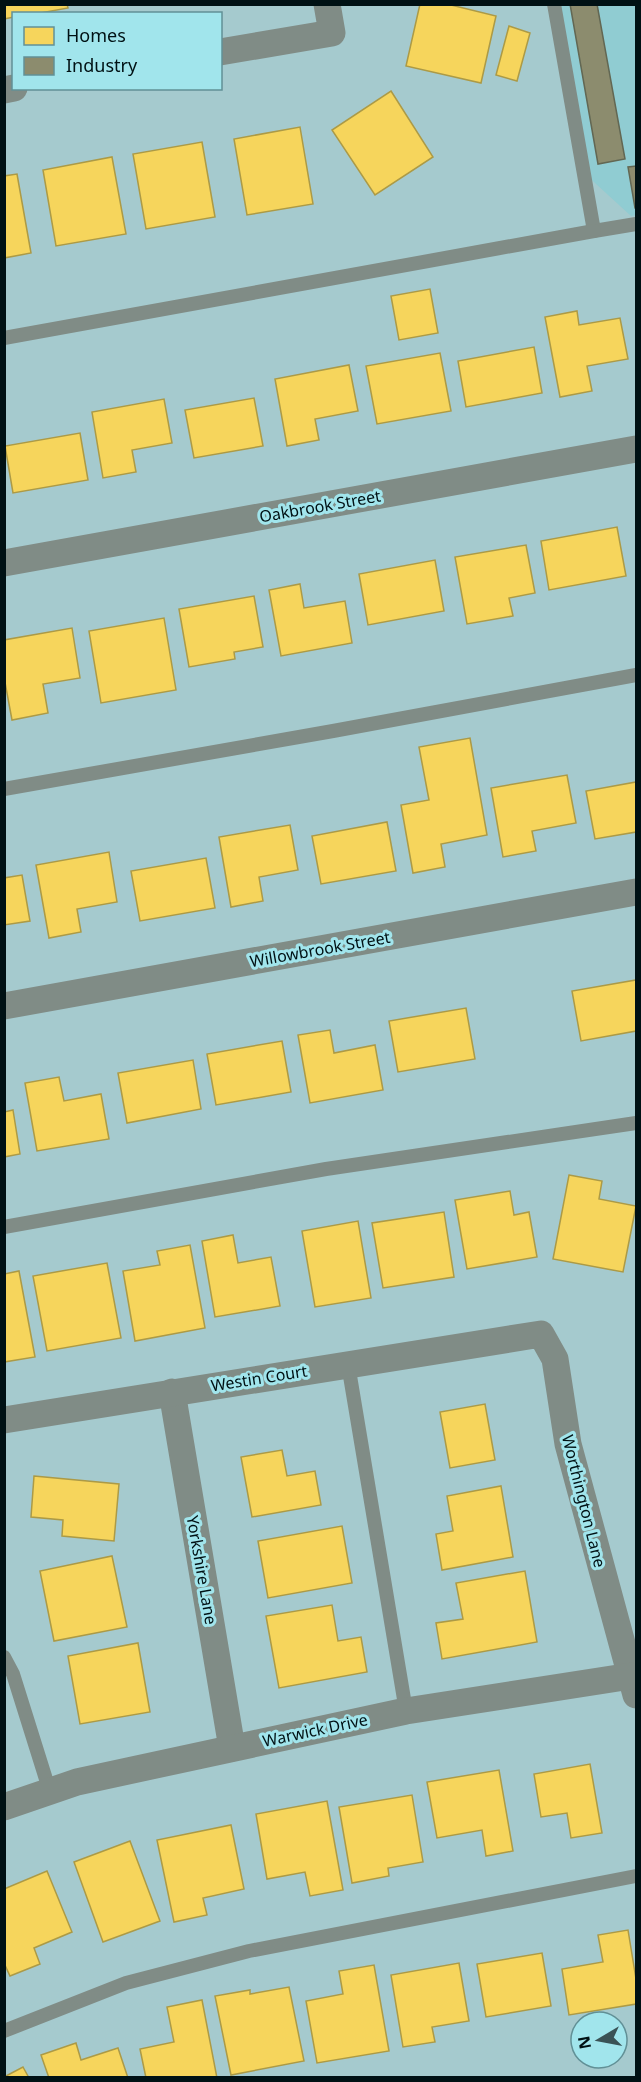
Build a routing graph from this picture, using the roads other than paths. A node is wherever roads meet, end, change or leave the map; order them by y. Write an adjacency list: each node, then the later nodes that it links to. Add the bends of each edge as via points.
1 (327, 4): 3 (street, via 332,33)
2 (554, 4): 5 (lane)
3 (222, 52)
4 (636, 224): 5 (lane)
5 (594, 231): 6 (lane)
6 (4, 338)
7 (636, 449): 8 (street, Oakbrook Street)
8 (4, 563)
9 (636, 675): 10 (lane)
10 (4, 789)
11 (636, 892): 12 (street, Willowbrook Street)
12 (4, 1005)
13 (636, 1124): 14 (lane, via 326,1169)
14 (4, 1227)
15 (513, 1337): 16 (street, Westin Court); 20 (street, Worthington Lane, via 541,1334 555,1359 568,1444)
16 (348, 1364): 17 (street, Westin Court); 21 (lane)
17 (172, 1392): 18 (street, Westin Court); 22 (street, Yorkshire Lane)
18 (4, 1420)
19 (4, 1657): 23 (lane, via 13,1674)
20 (634, 1686): 21 (street, Warwick Drive)
21 (406, 1711): 22 (street, Warwick Drive)
22 (232, 1748): 23 (street, Warwick Drive, via 77,1782)
23 (50, 1792): 24 (street, Warwick Drive)
24 (4, 1808)
25 (636, 1875): 26 (lane, via 249,1952 126,1983)
26 (4, 2031)

